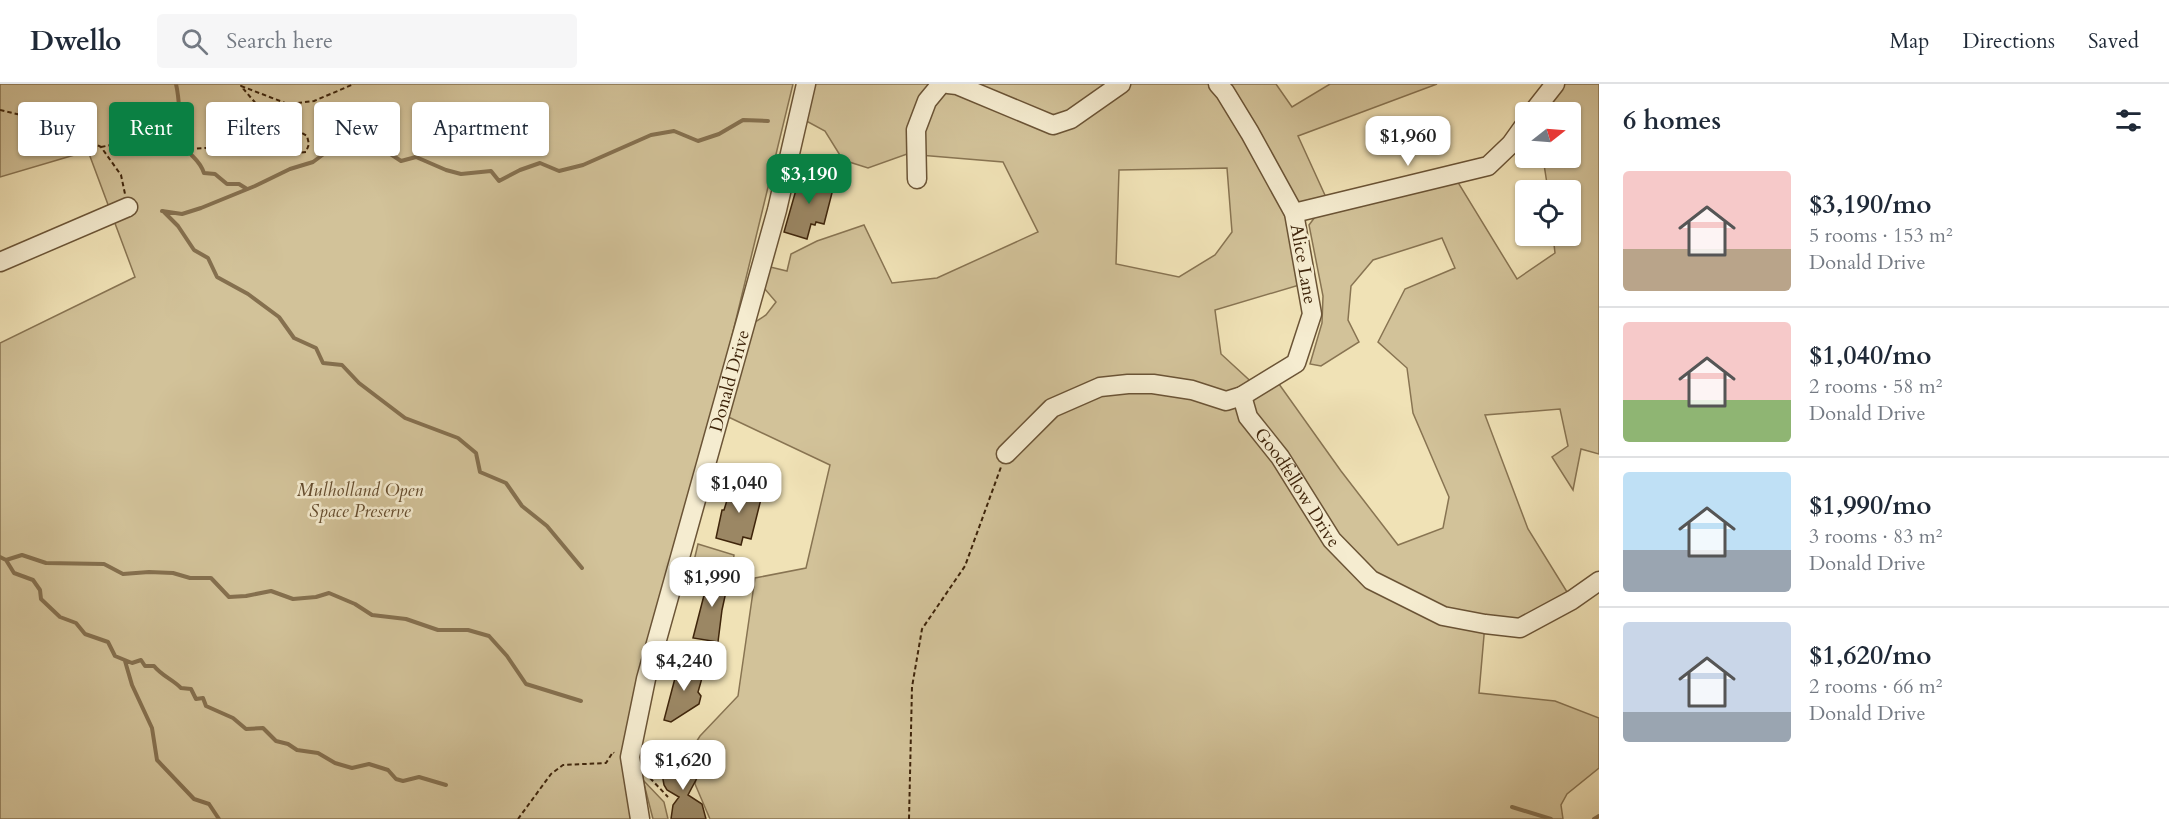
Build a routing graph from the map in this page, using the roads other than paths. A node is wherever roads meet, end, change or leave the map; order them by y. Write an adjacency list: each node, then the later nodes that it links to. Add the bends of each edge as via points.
1 (806, 84): 16 (street, Donald Drive, via 777,210 646,679 630,757)
2 (941, 84): 9 (street, via 927,101 916,129)
3 (948, 84): 4 (street, via 1053,125 1071,119)
4 (1121, 84)
5 (1555, 84): 7 (street)
6 (1225, 87): 11 (street, Alice Lane)
7 (1540, 102)
8 (1515, 138): 11 (street, via 1488,166)
9 (917, 178)
10 (128, 207): 12 (street)
11 (1294, 213): 13 (street, Alice Lane, via 1312,314 1296,363)
12 (0, 262)
13 (1242, 396): 14 (street, via 1226,401 1192,390 1153,384 1100,387 1052,408); 15 (street, Goodfellow Drive, via 1248,417 1280,457 1332,540 1371,580 1443,616 1520,628)
14 (1006, 454)
15 (1599, 581)
16 (640, 819)

